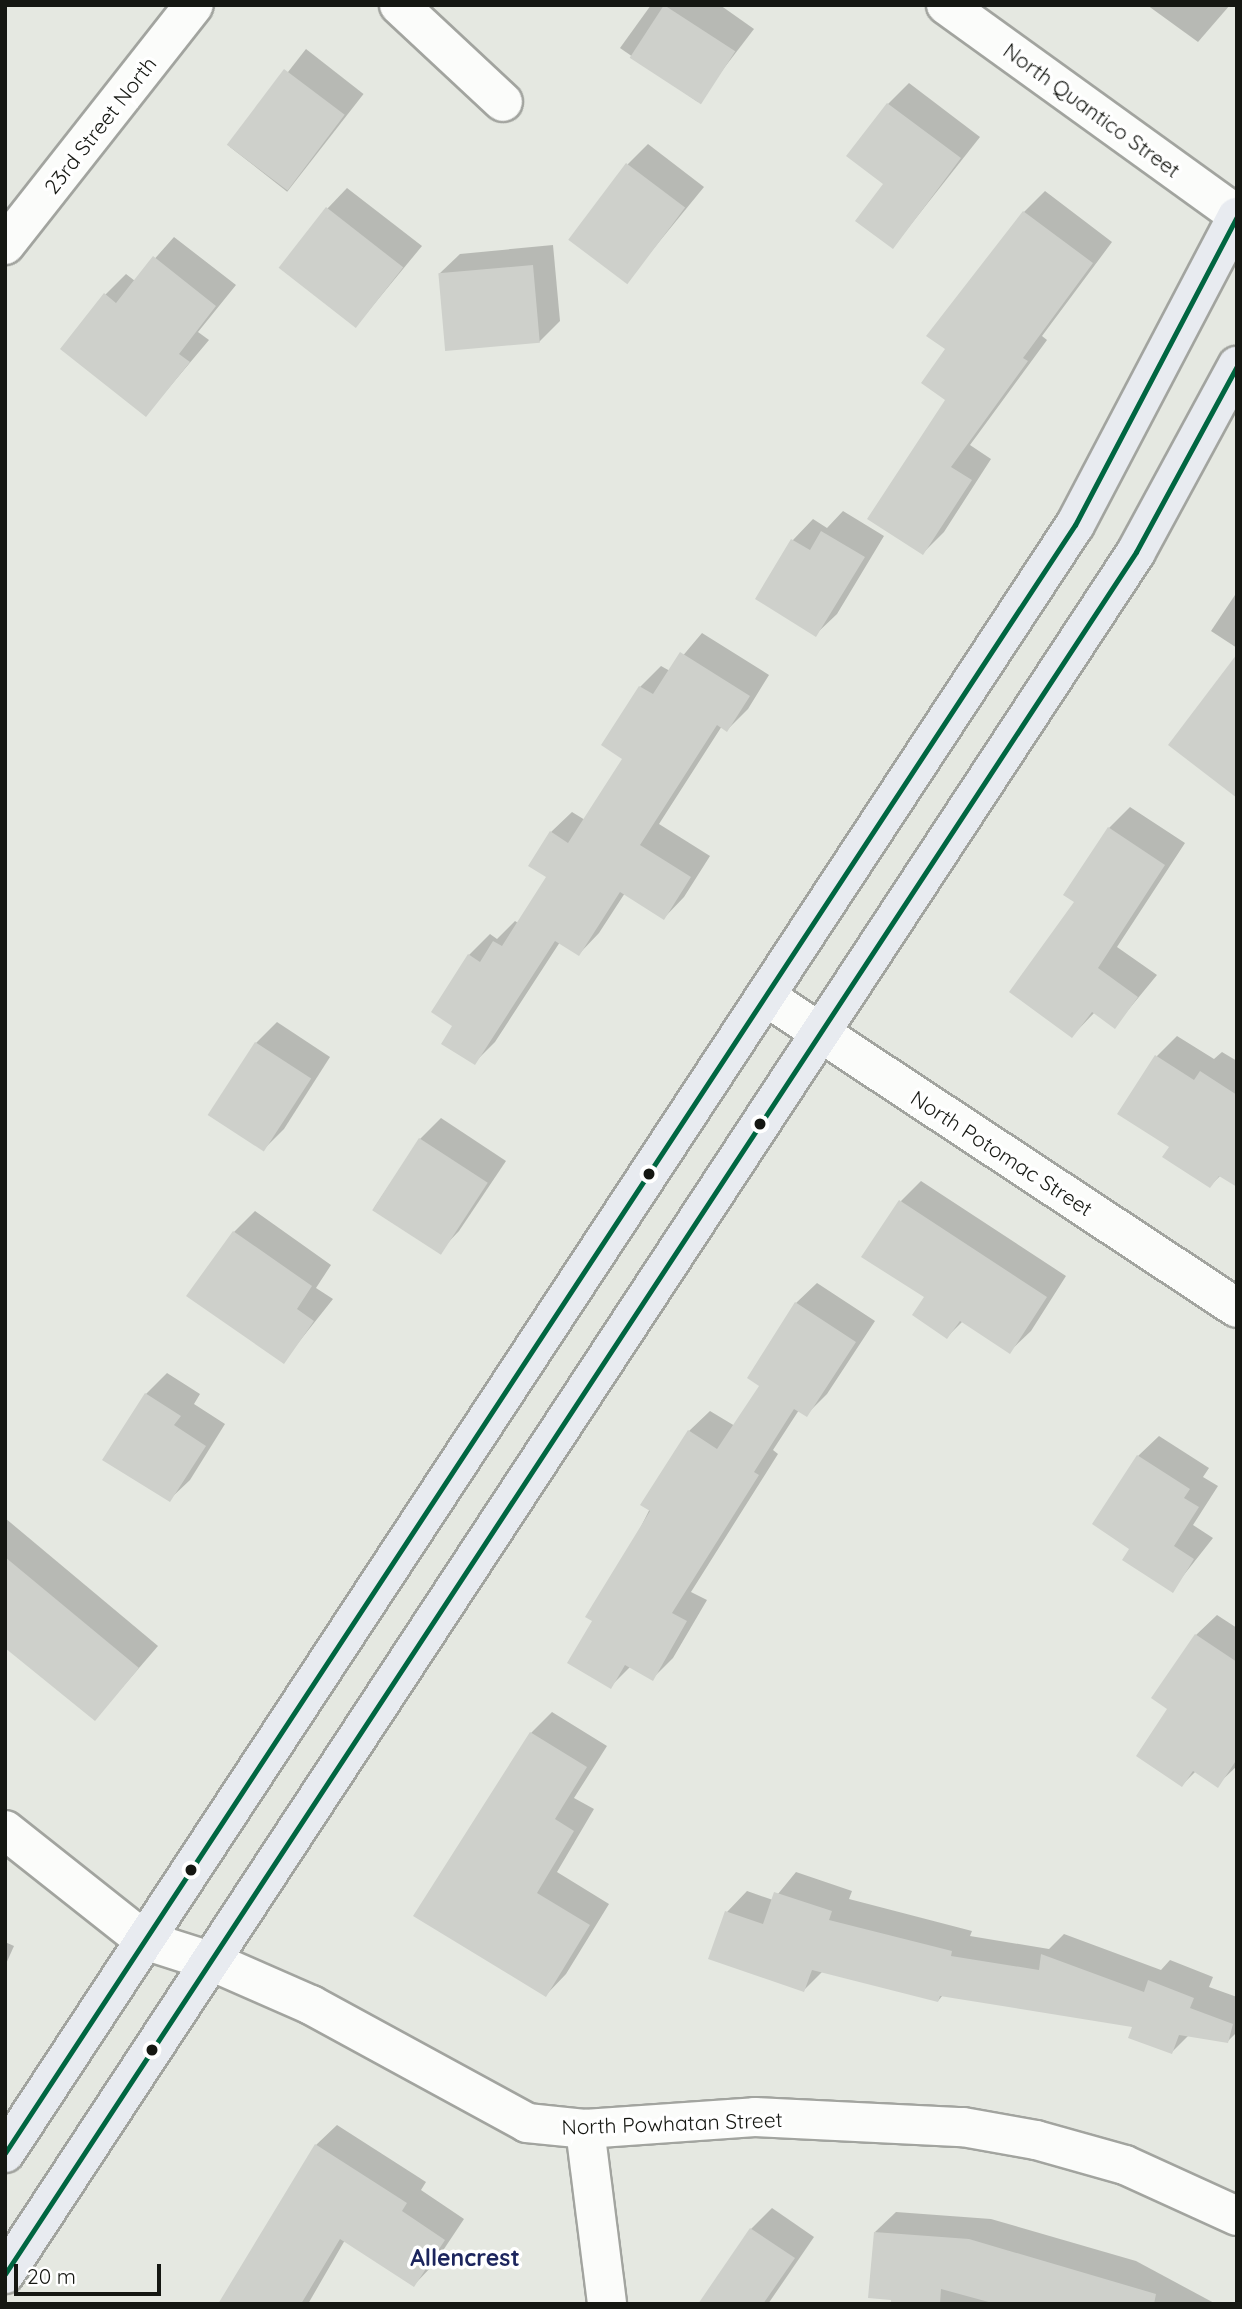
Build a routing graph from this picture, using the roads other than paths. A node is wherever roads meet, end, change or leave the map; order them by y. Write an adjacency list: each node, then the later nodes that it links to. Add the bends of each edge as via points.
1 (194, 5): 6 (street, 23rd Street North)
2 (399, 5): 4 (street)
3 (946, 5): 5 (street, North Quantico Street)
4 (503, 102)
5 (1237, 216): 8 (main road, via 1075,525)
6 (5, 245)
7 (1237, 366): 9 (main road, via 1136,552)
8 (768, 998): 9 (street, North Potomac Street); 12 (main road)
9 (823, 1035): 10 (street, North Potomac Street); 13 (main road)
10 (1237, 1308)
11 (5, 1830): 12 (street, North Powhatan Street)
12 (145, 1940): 13 (street, North Powhatan Street); 15 (main road)
13 (214, 1962): 14 (street, North Powhatan Street, via 311,2005 512,2117 539,2127); 17 (main road)
14 (585, 2129): 16 (street, North Powhatan Street, via 755,2117 962,2127 1114,2161); 18 (street)
15 (5, 2153)
16 (1237, 2216)
17 (5, 2274)
18 (607, 2304)

